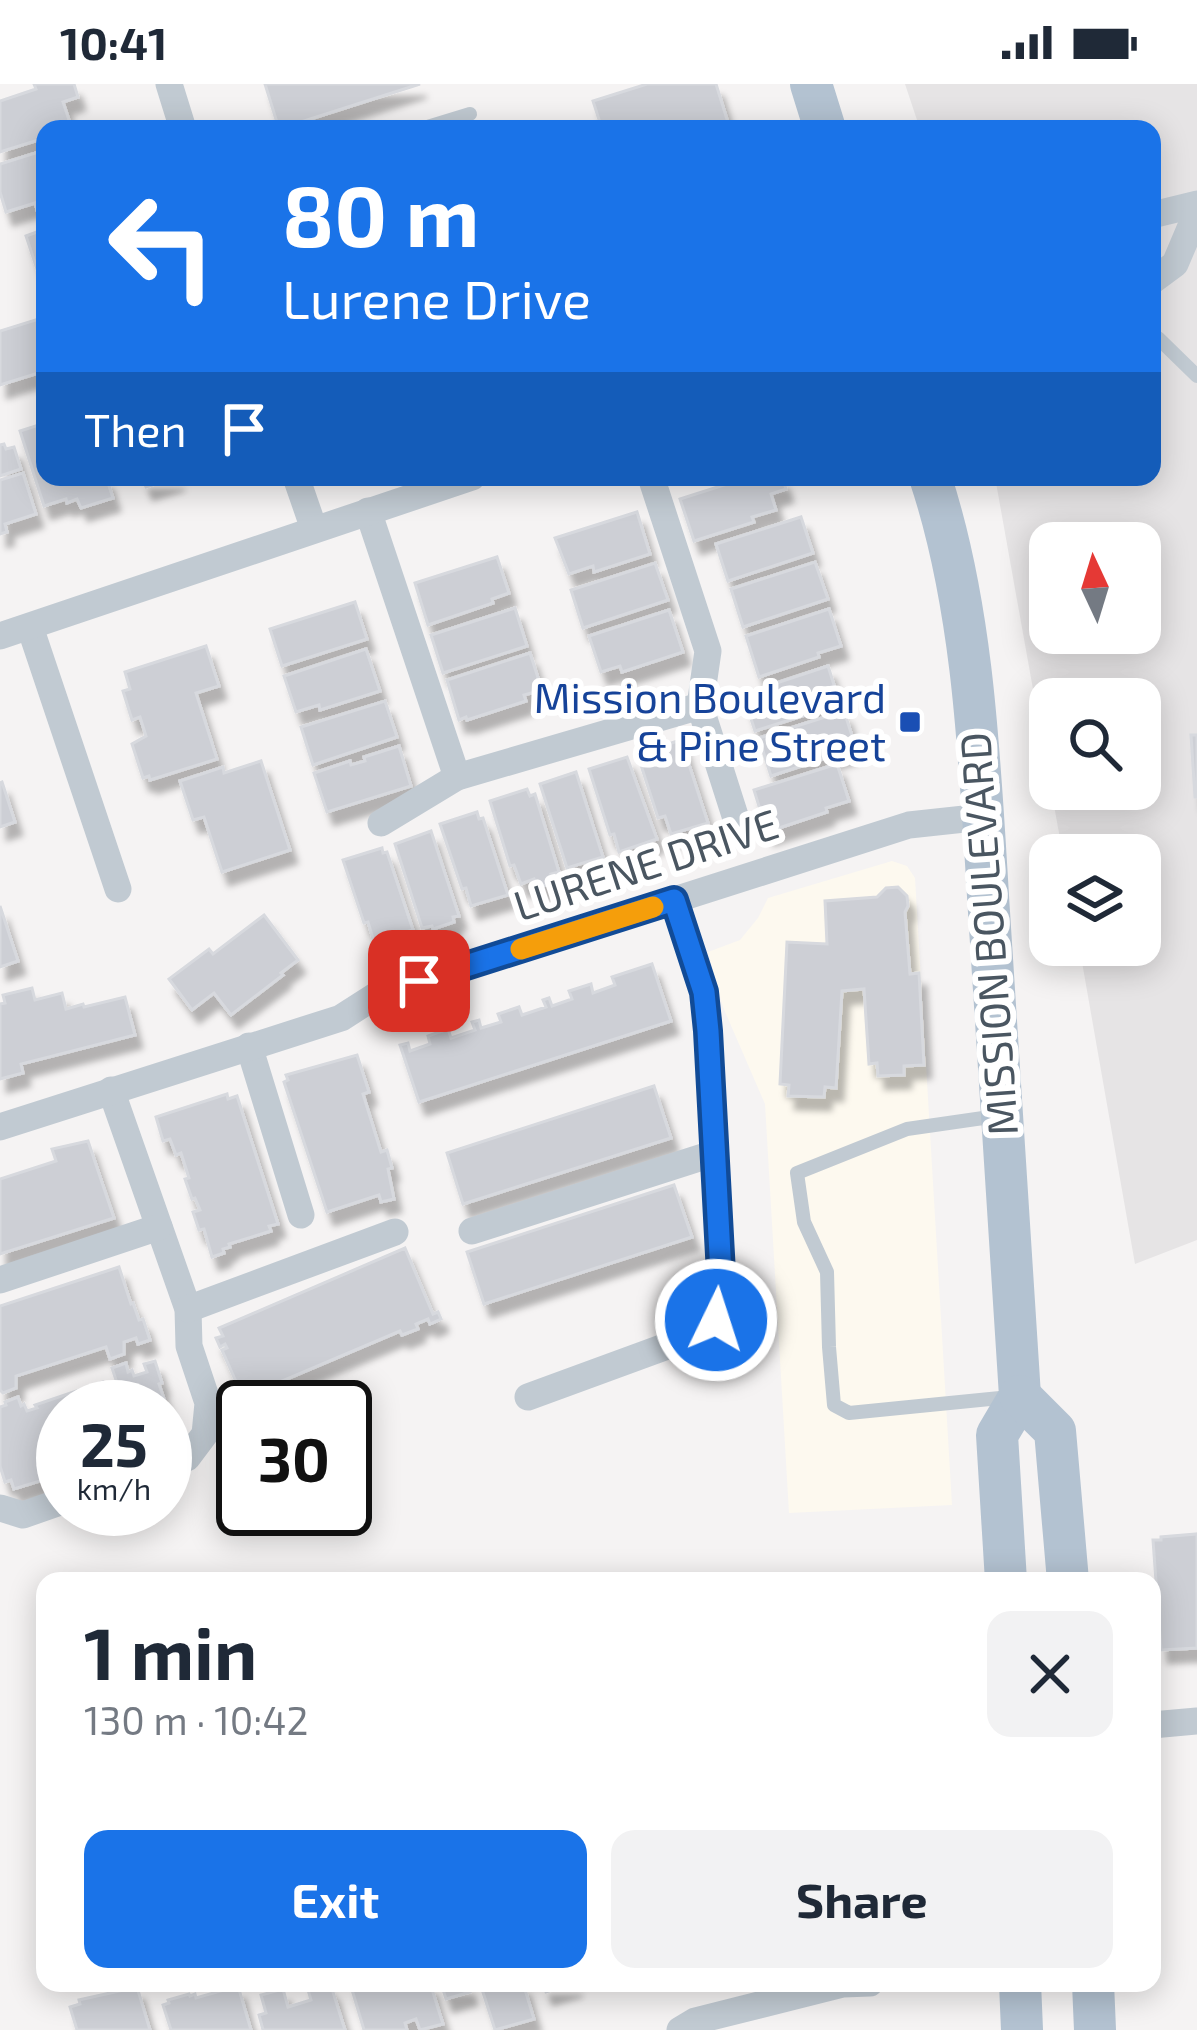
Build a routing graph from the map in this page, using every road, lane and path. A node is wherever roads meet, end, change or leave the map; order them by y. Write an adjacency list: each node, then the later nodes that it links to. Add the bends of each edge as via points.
1 (169, 84): 4 (street)
2 (811, 84): 6 (main road)
3 (470, 114): 5 (lane)
4 (180, 120)
5 (450, 120)
6 (822, 120)
7 (1197, 208): 8 (street); 9 (street, via 1175,264)
8 (1161, 214)
9 (1161, 274)
10 (1161, 341): 11 (lane)
11 (1197, 376)
12 (299, 486): 17 (street)
13 (445, 486): 16 (street)
14 (654, 486): 20 (street, via 709,651)
15 (934, 486): 22 (main road, MISSION BOULEVARD, via 966,634)
16 (368, 512): 17 (street); 21 (street)
17 (314, 529): 18 (street)
18 (30, 627): 19 (street); 25 (street)
19 (0, 636)
20 (700, 706): 21 (street); 24 (street)
21 (458, 777): 23 (street)
22 (983, 817): 26 (street, LURENE DRIVE, via 909,825); 29 (main road, MISSION BOULEVARD)
23 (381, 823)
24 (738, 825)
25 (118, 890)
26 (674, 900): 27 (street, LURENE DRIVE, via 377,995 341,1018); 31 (street, via 704,992)
27 (249, 1046): 28 (street, LURENE DRIVE); 32 (street)
28 (111, 1090): 30 (street, LURENE DRIVE); 33 (street)
29 (1002, 1115): 39 (main road, MISSION BOULEVARD); 39 (lane, via 908,1129 797,1173 804,1222 827,1273 834,1405 849,1414)
30 (0, 1127)
31 (715, 1153): 35 (street); 38 (street, via 722,1292 716,1320 689,1339)
32 (302, 1215)
33 (159, 1227): 36 (street); 37 (street)
34 (395, 1232): 37 (street)
35 (472, 1232)
36 (0, 1280)
37 (188, 1309): 40 (street, via 189,1346 208,1402 205,1434)
38 (528, 1396)
39 (1020, 1396): 43 (main road, MISSION BOULEVARD, via 997,1435); 44 (main road, via 1055,1431)
40 (192, 1451)
41 (0, 1508): 42 (street)
42 (36, 1510)
43 (1005, 1572)
44 (1067, 1572)
45 (1197, 1721): 46 (street)
46 (1161, 1724)
47 (810, 1992): 50 (street)
48 (1020, 1992): 51 (main road)
49 (1093, 1992): 52 (main road)
50 (680, 2030)
51 (1022, 2030)
52 (1095, 2030)

